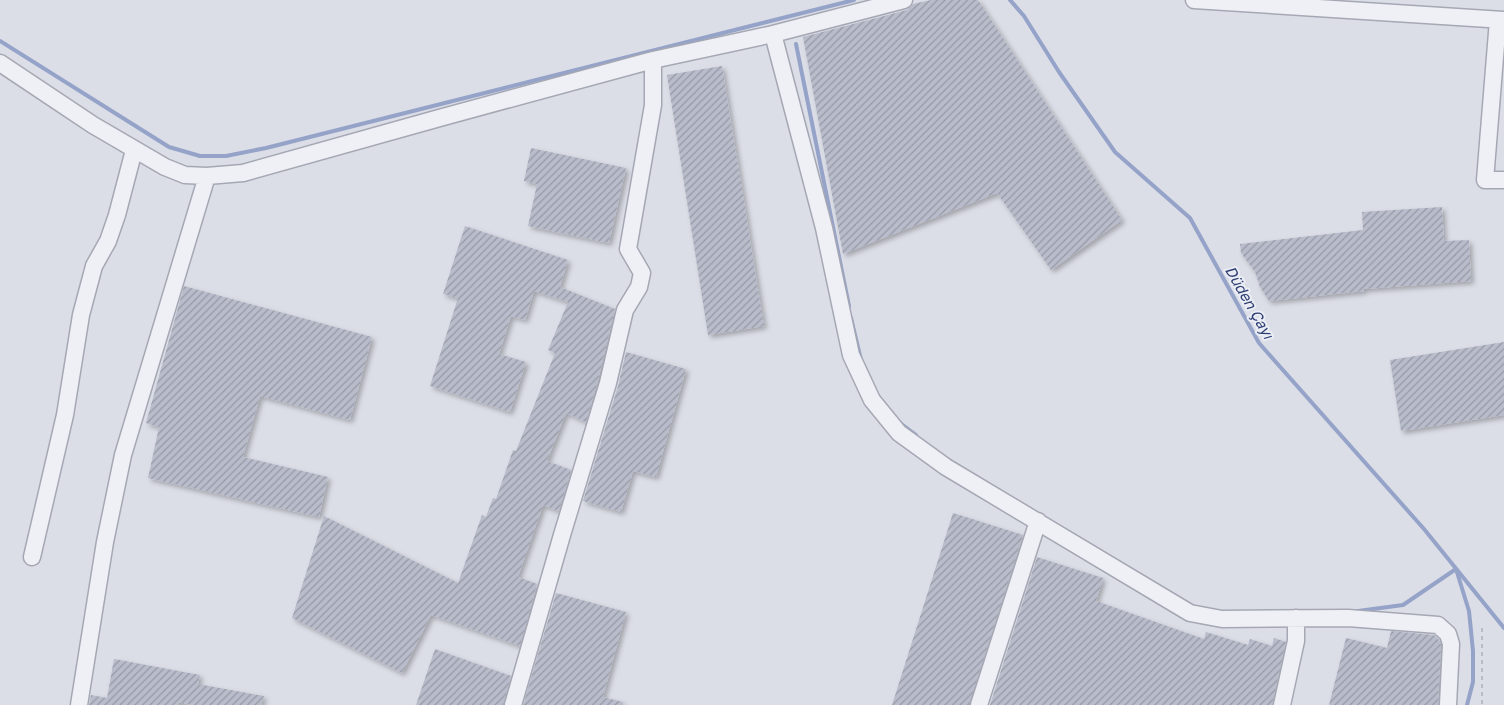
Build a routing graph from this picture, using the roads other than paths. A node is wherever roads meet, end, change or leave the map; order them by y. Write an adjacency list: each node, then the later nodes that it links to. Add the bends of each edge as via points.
1 (904, 0): 4 (street)
2 (1194, 0): 3 (street)
3 (1501, 20): 9 (street, via 1485,180)
4 (773, 34): 5 (street); 10 (street, via 824,228 851,355 872,400 899,433 946,467)
5 (653, 60): 8 (street, via 244,174); 14 (street, via 653,105 628,249 642,273 639,286 625,310 608,383)
6 (0, 63): 7 (street)
7 (134, 150): 8 (street, via 185,175); 11 (street, via 117,215 94,266 81,315 65,415)
8 (207, 176): 13 (street, via 123,455 105,542)
9 (1504, 180)
10 (1038, 521): 12 (street, via 1190,613 1222,619); 15 (street)
11 (32, 556)
12 (1296, 618): 16 (street, via 1296,641); 17 (street, via 1348,618 1438,625 1448,634 1451,644)
13 (79, 705)
14 (513, 705)
15 (979, 705)
16 (1282, 705)
17 (1448, 705)

